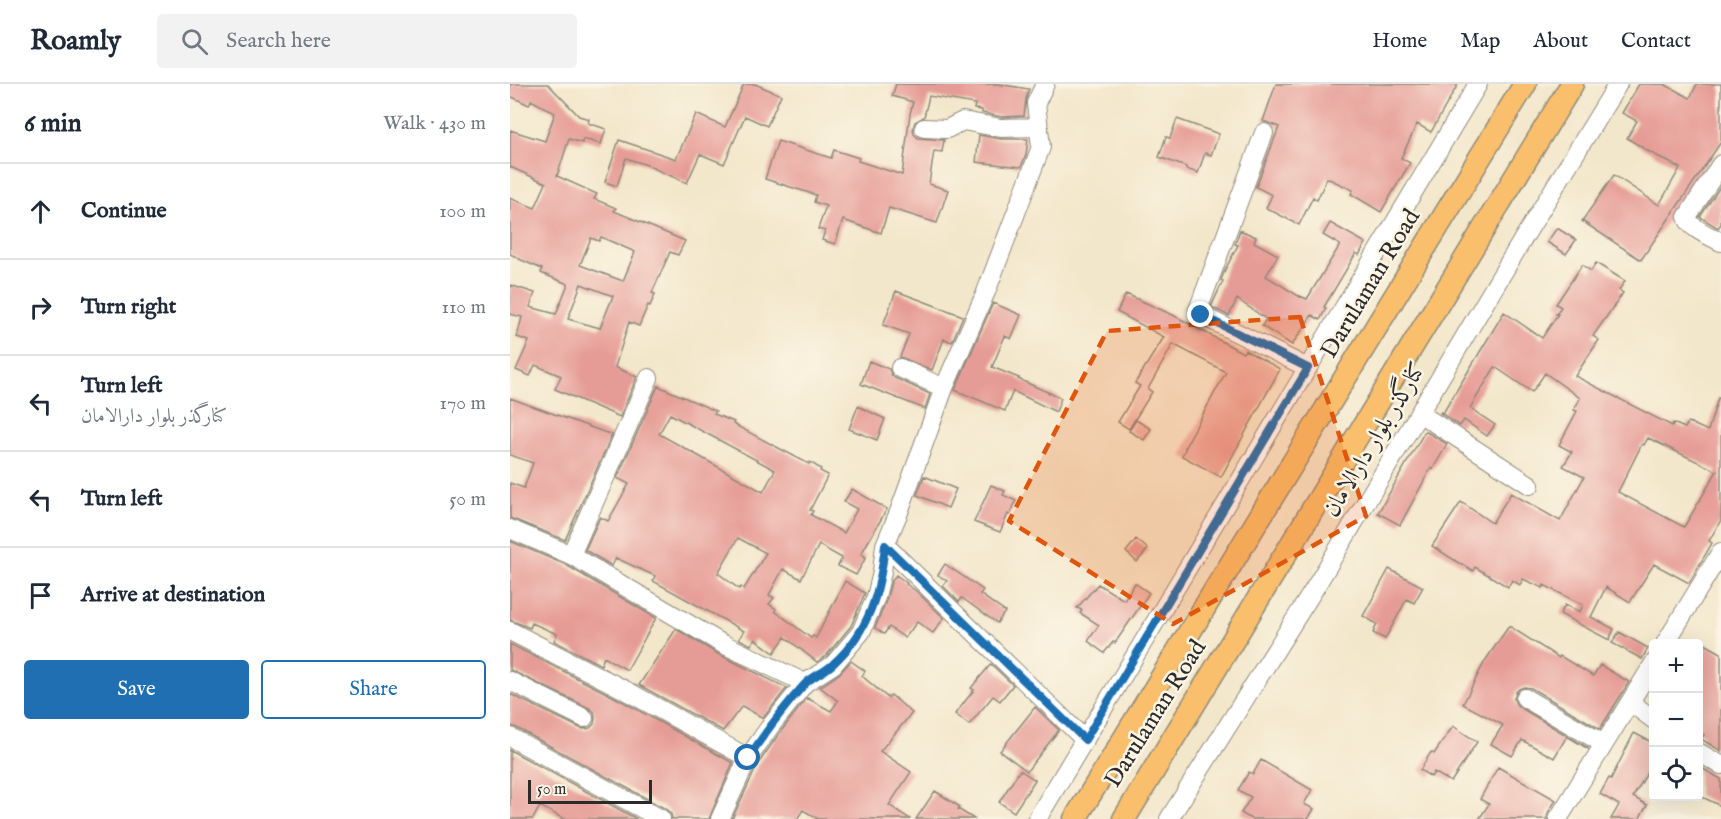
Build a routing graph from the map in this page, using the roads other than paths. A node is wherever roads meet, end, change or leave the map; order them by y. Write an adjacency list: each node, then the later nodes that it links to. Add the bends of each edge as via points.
1 (1045, 84): 6 (street, via 1036,103)
2 (1478, 84): 12 (street)
3 (1525, 84): 39 (main road, Darulaman Road)
4 (1572, 84): 40 (main road, Darulaman Road)
5 (1618, 84): 15 (street, کنارگذر بلوار دارالامان)
6 (1039, 127): 7 (street, via 1001,128 963,121 947,129); 14 (street, via 1041,147 986,292)
7 (924, 128)
8 (1264, 133): 12 (street, via 1198,310 1201,315)
9 (1721, 164): 10 (street, via 1687,221)
10 (1721, 242)
11 (900, 368): 14 (street)
12 (1308, 368): 31 (street)
13 (649, 378): 19 (street)
14 (944, 388): 18 (street)
15 (1419, 413): 16 (street); 41 (street, کنارگذر بلوار دارالامان, via 1313,591)
16 (1530, 484)
17 (510, 529): 19 (street)
18 (885, 545): 25 (street, via 876,597 861,632 833,665); 31 (street)
19 (571, 555): 25 (street, via 721,643)
20 (1719, 558): 22 (street)
21 (510, 632): 34 (street)
22 (1668, 639)
23 (1649, 670): 27 (street)
24 (510, 681): 29 (street)
25 (805, 683): 34 (street)
26 (1525, 698): 32 (street)
27 (1630, 702): 28 (street); 32 (street)
28 (1649, 717)
29 (584, 718)
30 (510, 737): 36 (street)
31 (1085, 740): 38 (street)
32 (1604, 744): 42 (street)
33 (1703, 755): 35 (street)
34 (748, 758): 37 (street)
35 (1721, 765)
36 (661, 819)
37 (720, 819)
38 (1037, 819)
39 (1075, 819)
40 (1124, 819)
41 (1169, 819)
42 (1558, 819)

